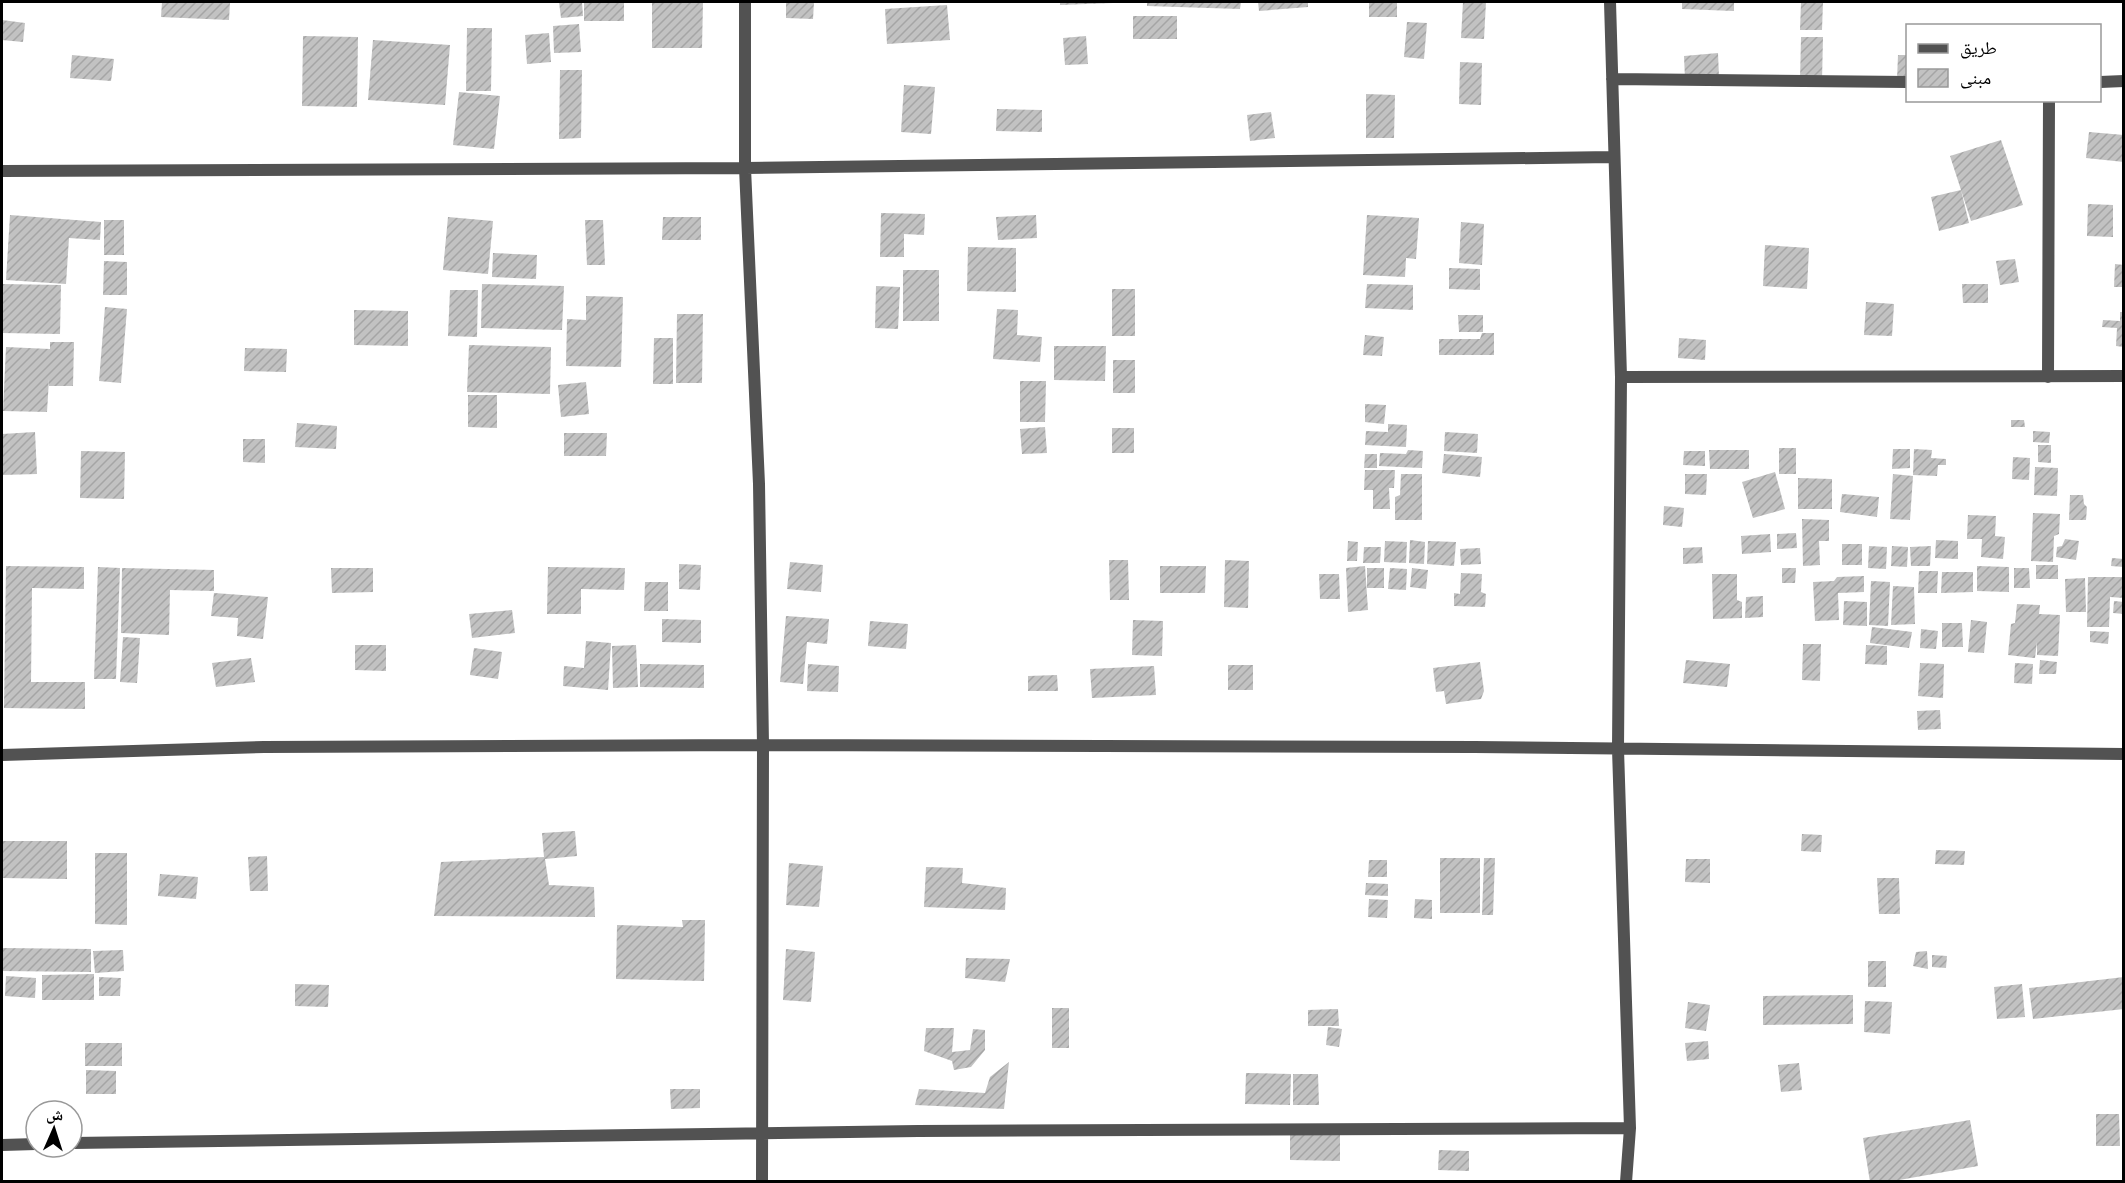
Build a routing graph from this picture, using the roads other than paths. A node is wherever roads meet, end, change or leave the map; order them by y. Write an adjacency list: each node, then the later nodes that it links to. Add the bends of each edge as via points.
1 (745, 2): 9 (street)
2 (1610, 2): 3 (street)
3 (1612, 79): 5 (street); 8 (street)
4 (2124, 81): 6 (street)
5 (1906, 82)
6 (2101, 82)
7 (2049, 102): 11 (street)
8 (1613, 157): 9 (street); 13 (street)
9 (745, 168): 10 (street); 14 (street, via 759,484)
10 (2, 171)
11 (2048, 376): 12 (street); 13 (street)
12 (2124, 376)
13 (1621, 377): 15 (street)
14 (763, 745): 15 (street); 17 (street, via 264,747); 19 (street)
15 (1618, 748): 16 (street); 18 (street)
16 (2124, 754)
17 (2, 755)
18 (1630, 1128): 19 (street); 24 (street)
19 (764, 1132): 20 (street); 23 (street)
20 (84, 1143)
21 (24, 1144): 22 (street)
22 (2, 1145)
23 (762, 1182)
24 (1626, 1182)

